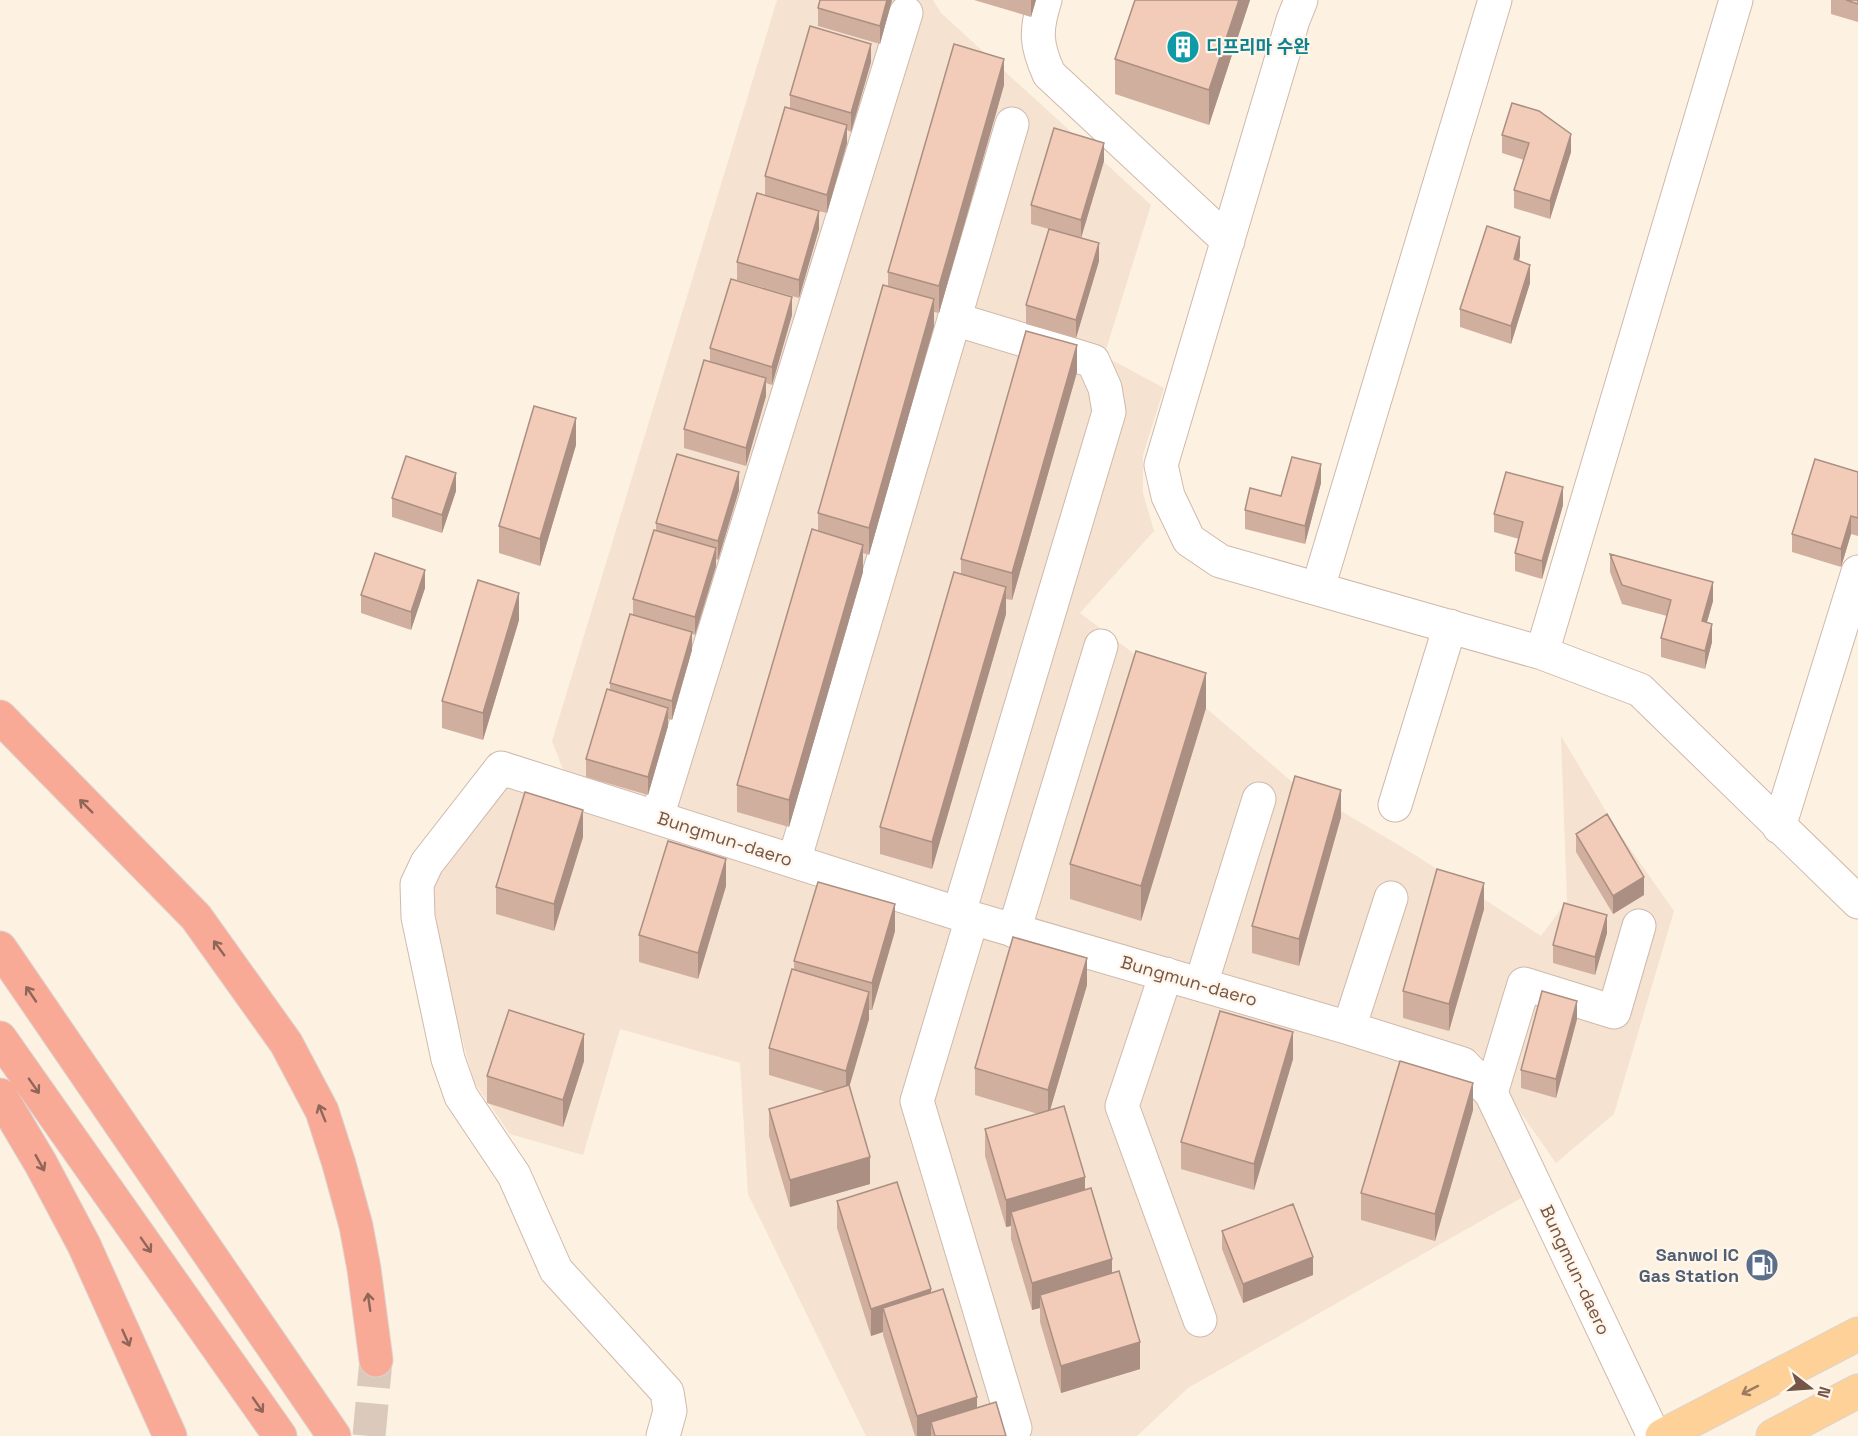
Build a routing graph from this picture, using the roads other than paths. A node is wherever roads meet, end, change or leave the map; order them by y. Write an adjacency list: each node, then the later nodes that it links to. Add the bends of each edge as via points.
1 (1045, 0): 7 (street, via 1038,20 1038,37 1049,74)
2 (1301, 0): 7 (street)
3 (1495, 0): 10 (street)
4 (1736, 0): 13 (street)
5 (906, 13): 17 (street)
6 (1012, 124): 8 (street)
7 (1228, 241): 10 (street, via 1161,465 1168,496 1189,540 1220,561)
8 (954, 319): 19 (street); 22 (street, via 1093,361 1106,388 1108,412)
9 (1858, 572): 18 (street)
10 (1318, 588): 11 (street)
11 (1450, 626): 13 (street); 16 (street)
12 (1101, 646): 24 (street)
13 (1542, 653): 18 (street, via 1640,690)
14 (0, 717): 35 (highway, one-way to 14, via 356,1226 339,1164 322,1111 286,1043 196,917)
15 (1259, 799): 27 (street)
16 (1395, 805)
17 (657, 817): 19 (street, Bungmun-daero); 42 (street, Bungmun-daero, via 501,768 427,863 417,884 418,917 448,1059 461,1095 513,1175 556,1270 667,1392 670,1411)
18 (1779, 827): 21 (street)
19 (794, 861): 22 (street, Bungmun-daero)
20 (1391, 898): 28 (street)
21 (1858, 903)
22 (966, 916): 24 (street, Bungmun-daero); 37 (street, via 916,1101)
23 (1639, 926): 31 (street, via 1614,1012 1524,984)
24 (1014, 931): 26 (street, Bungmun-daero)
25 (0, 948): 30 (highway, one-way to 25)
26 (1166, 974): 27 (street, Bungmun-daero); 33 (street, via 1122,1106)
27 (1201, 984): 28 (street, Bungmun-daero)
28 (1348, 1028): 31 (street, Bungmun-daero, via 1462,1064)
29 (0, 1038): 39 (highway, one-way to 39)
30 (62, 1040): 40 (highway); 41 (highway)
31 (1491, 1093): 43 (street, Bungmun-daero)
32 (0, 1095): 38 (highway, one-way to 38, via 84,1245)
33 (1200, 1320)
34 (1858, 1334): 44 (main road, one-way to 44)
35 (376, 1360)
36 (1858, 1391): 45 (main road)
37 (1015, 1428)
38 (170, 1436)
39 (280, 1436)
40 (334, 1436)
41 (359, 1436)
42 (663, 1436)
43 (1654, 1436)
44 (1662, 1436)
45 (1773, 1436)

